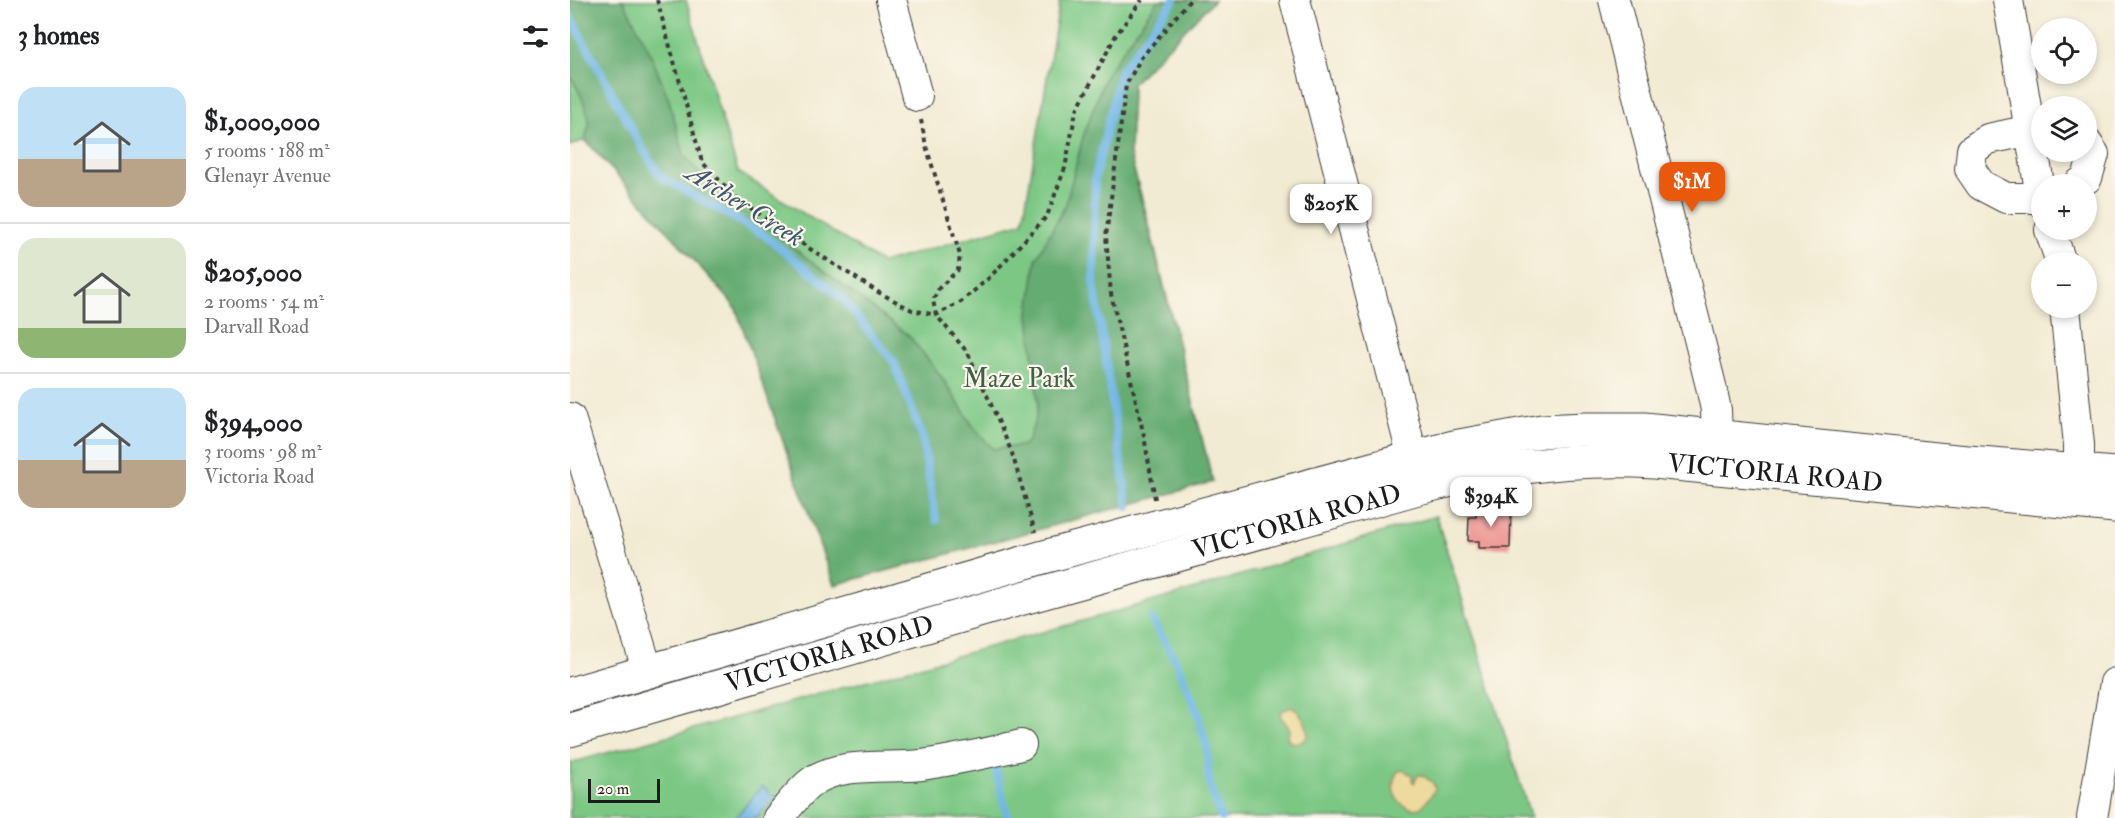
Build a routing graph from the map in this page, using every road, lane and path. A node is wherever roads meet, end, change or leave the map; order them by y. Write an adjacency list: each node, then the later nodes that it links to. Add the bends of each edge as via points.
1 (657, 0): 12 (path, via 702,162 736,198 807,247 912,310)
2 (891, 0): 8 (street)
3 (1142, 0): 12 (path, via 1116,34 1076,111 1065,168 1047,216 990,277 961,302)
4 (1190, 0): 19 (path, via 1141,58 1126,85 1106,236 1111,294)
5 (1295, 0): 16 (street)
6 (1614, 0): 15 (street, via 1711,386)
7 (2008, 0): 9 (street)
8 (917, 96): 12 (path, via 926,146 960,255 958,270 939,288 933,300)
9 (2031, 106)
10 (2031, 130): 11 (street, via 1988,139 1972,150 1970,169 1981,184 2006,198)
11 (2031, 199)
12 (936, 315): 21 (path, via 968,354 994,411 1012,453)
13 (2066, 318): 17 (street)
14 (570, 418): 22 (street)
15 (1717, 435): 16 (highway, VICTORIA ROAD, via 1644,429 1542,431); 17 (highway, VICTORIA ROAD)
16 (1413, 458): 22 (highway, VICTORIA ROAD, via 1040,558)
17 (2079, 471): 18 (highway, VICTORIA ROAD)
18 (2115, 474)
19 (1156, 504)
20 (2115, 506): 25 (highway, VICTORIA ROAD, via 1654,462 1587,460 1516,467 1407,491)
21 (1036, 538)
22 (648, 672): 24 (highway, VICTORIA ROAD)
23 (2115, 683): 28 (street)
24 (570, 694)
25 (570, 729)
26 (1017, 746): 27 (street, via 918,765 856,767 833,772 813,781)
27 (778, 818)
28 (2092, 818)

